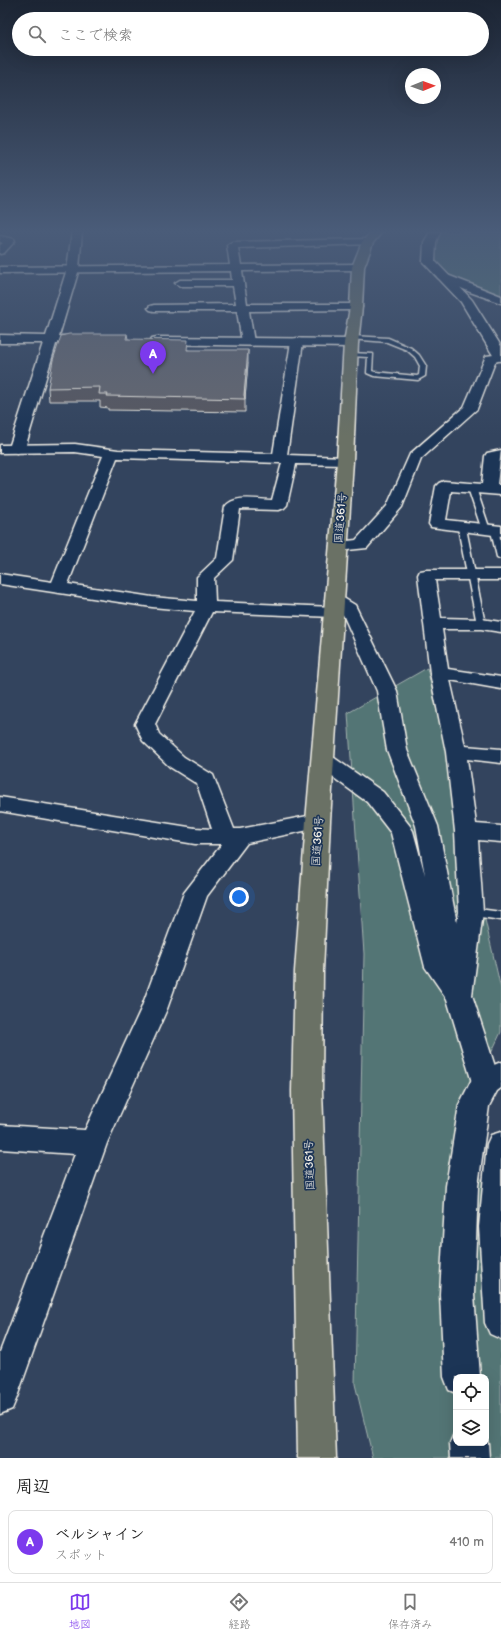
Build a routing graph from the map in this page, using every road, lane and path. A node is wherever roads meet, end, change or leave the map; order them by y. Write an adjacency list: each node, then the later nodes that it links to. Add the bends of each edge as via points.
1 (63, 300): 9 (street)
2 (241, 300): 6 (street)
3 (356, 300): 5 (highway, 国道361号)
4 (466, 300): 15 (street)
5 (356, 306): 6 (street); 14 (highway, 国道361号)
6 (242, 307): 7 (street); 12 (street)
7 (154, 308)
8 (0, 339): 9 (street)
9 (51, 340): 10 (street); 17 (street)
10 (99, 340)
11 (146, 341): 12 (street)
12 (248, 342): 13 (street)
13 (297, 342): 14 (street); 20 (street)
14 (352, 345): 14 (lane, via 388,340 409,349 423,366 422,376 418,378 369,372 370,355); 21 (highway, 国道361号)
15 (501, 355): 26 (street, via 490,359 470,409 415,457 394,507 361,545)
16 (0, 448): 17 (street)
17 (17, 448): 18 (street, via 75,448)
18 (112, 453): 20 (street); 31 (street)
19 (501, 454): 23 (street, via 492,456)
20 (284, 459): 21 (street); 33 (street, via 279,505 240,504 233,507 225,560 205,577)
21 (345, 461): 26 (highway, 国道361号)
22 (472, 488): 23 (street); 24 (street, via 444,486 437,524); 25 (lane)
23 (495, 490)
24 (462, 528): 25 (street); 28 (lane)
25 (494, 530): 27 (lane)
26 (338, 546): 32 (highway, 国道361号)
27 (501, 557)
28 (471, 575): 29 (street); 34 (street, via 426,575); 35 (lane)
29 (501, 575)
30 (0, 579): 31 (street)
31 (58, 587): 33 (street, via 152,602)
32 (333, 606): 33 (street); 41 (highway, 国道361号); 49 (street, via 349,609 387,691 397,750 427,826)
33 (206, 607): 46 (street, via 145,724 150,737 177,762 206,780)
34 (432, 623): 35 (street); 37 (street)
35 (480, 624): 36 (street)
36 (501, 627)
37 (439, 673): 38 (street); 39 (street)
38 (501, 683)
39 (456, 752): 40 (street); 44 (street)
40 (501, 756)
41 (323, 760): 43 (highway, 国道361号); 49 (street, via 375,797 402,831 437,967)
42 (0, 804): 46 (street, via 195,836)
43 (318, 820): 46 (street); 58 (highway, 国道361号, via 309,971 307,1092)
44 (466, 831): 45 (street); 47 (street)
45 (501, 834)
46 (233, 836): 52 (street, via 196,893 154,1009)
47 (471, 912): 48 (lane); 49 (street)
48 (501, 916)
49 (459, 995): 50 (street)
50 (493, 1078): 55 (street, via 474,1105 462,1186 457,1294)
51 (0, 1137): 52 (street)
52 (93, 1143): 56 (street)
53 (501, 1144): 54 (street, via 494,1227)
54 (501, 1323)
55 (462, 1374)
56 (0, 1397)
57 (469, 1446): 59 (street)
58 (318, 1458)
59 (470, 1458)

